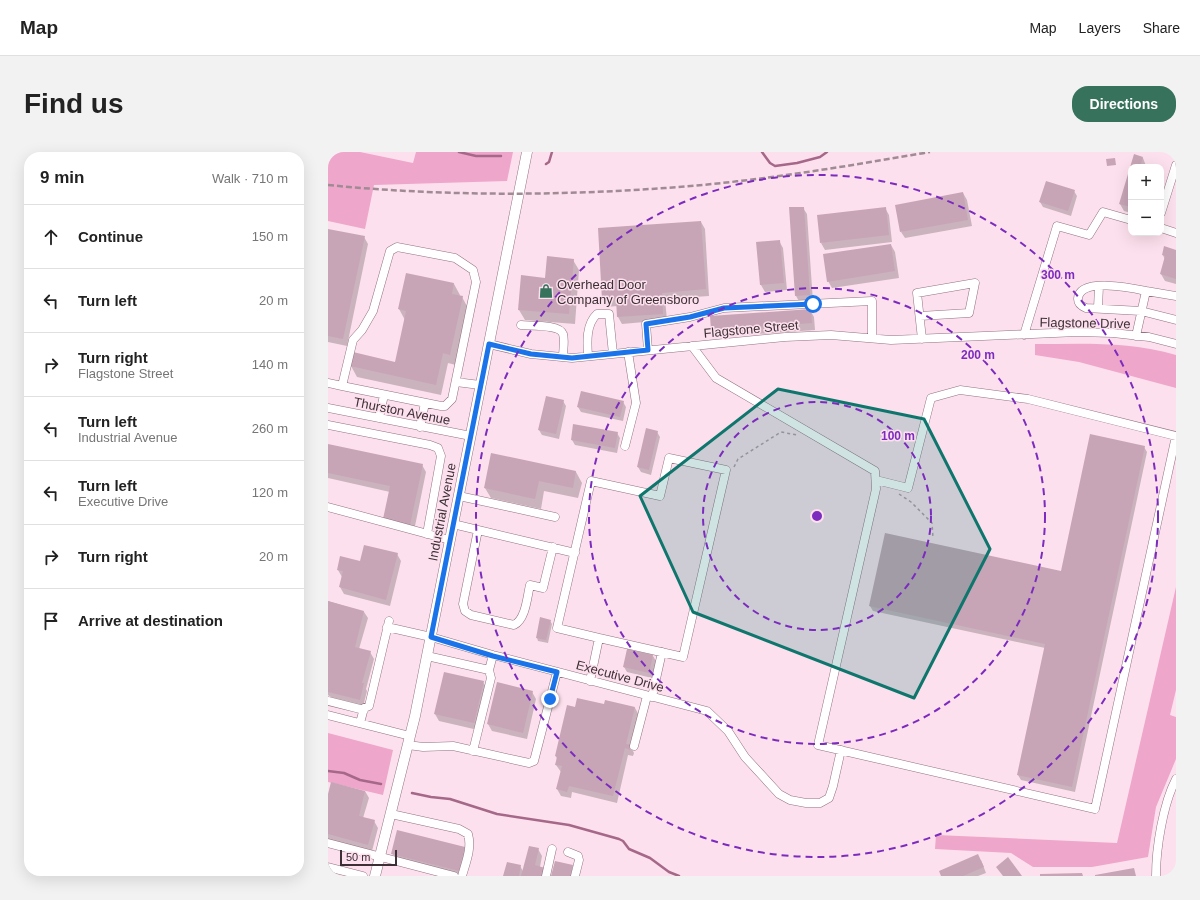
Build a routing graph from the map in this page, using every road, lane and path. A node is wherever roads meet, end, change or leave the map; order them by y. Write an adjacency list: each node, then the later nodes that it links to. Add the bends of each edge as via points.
1 (527, 152): 19 (main road, Industrial Avenue)
2 (1176, 165): 3 (street)
3 (1164, 203)
4 (1128, 219): 15 (street, via 1102,212 1089,235 1057,226)
5 (1164, 229): 6 (street)
6 (1176, 233)
7 (1099, 286): 8 (street, via 1120,286); 10 (street); 10 (street, via 1084,289 1078,297 1079,304 1083,307)
8 (1146, 291): 9 (street); 11 (street)
9 (1176, 296)
10 (1098, 308): 11 (street)
11 (1141, 311): 13 (street); 16 (street)
12 (920, 316): 12 (street, via 918,293 975,283 969,312); 18 (street)
13 (1176, 320)
14 (521, 325): 26 (street, via 559,329 563,334)
15 (1021, 335): 16 (street, Flagstone Drive, via 1077,332); 18 (street, Flagstone Street)
16 (1136, 336): 20 (street, Flagstone Drive)
17 (872, 338): 18 (street, Flagstone Street); 21 (street, Flagstone Street, via 831,335 785,337); 22 (street, via 872,301 798,304 724,308 646,324)
18 (922, 339)
19 (489, 344): 26 (street, Flagstone Street, via 531,354); 30 (main road, Industrial Avenue)
20 (1176, 344)
21 (692, 346): 22 (street, Flagstone Street); 41 (street, via 716,378 875,472)
22 (648, 350): 23 (street, Flagstone Street)
23 (628, 352): 24 (street, Flagstone Street); 39 (street, via 636,403)
24 (613, 354): 25 (street, Flagstone Street); 25 (street, via 609,314 602,313 591,320 587,338)
25 (588, 356): 26 (street, Flagstone Street)
26 (562, 357)
27 (456, 382): 29 (street, via 476,282 473,270 455,258 397,247 390,251 373,311 353,340); 30 (street); 32 (street, via 452,399 445,406)
28 (328, 383): 29 (street)
29 (342, 386): 31 (street)
30 (480, 386): 37 (main road, Industrial Avenue)
31 (384, 395): 32 (street); 34 (street)
32 (425, 403): 36 (street)
33 (328, 408): 34 (street, Thurston Avenue)
34 (379, 418): 36 (street, Thurston Avenue)
35 (328, 425): 48 (street, via 438,448 441,456)
36 (420, 427): 37 (street, Thurston Avenue)
37 (471, 436): 43 (main road, Industrial Avenue)
38 (801, 436): 40 (path, via 781,432 738,459)
39 (625, 446)
40 (733, 469)
41 (876, 480): 68 (street, via 818,745); 68 (street, via 908,488 930,398 960,390 1028,399 1176,436 1095,809)
42 (898, 494): 49 (path, via 911,502 932,523)
43 (459, 496): 45 (street); 46 (main road, Industrial Avenue)
44 (328, 507): 48 (street)
45 (555, 517)
46 (453, 524): 47 (street); 50 (main road, Industrial Avenue)
47 (478, 530): 51 (street); 51 (street, via 463,604 465,611 471,615 514,626 522,617 530,585 543,588)
48 (427, 534): 50 (street)
49 (933, 538)
50 (450, 540): 53 (main road, Industrial Avenue)
51 (553, 547): 52 (street)
52 (574, 552): 54 (street, via 557,628); 55 (street, via 591,481 660,496 669,458 726,470 683,657)
53 (431, 637): 56 (main road, Industrial Avenue); 57 (street, Executive Drive); 63 (street, Executive Drive, via 388,624 369,706)
54 (599, 638): 55 (street); 60 (street)
55 (662, 652): 61 (street)
56 (427, 656): 58 (street); 66 (main road, Industrial Avenue)
57 (493, 656): 58 (street); 59 (street, Executive Drive)
58 (489, 670): 69 (street, via 491,678)
59 (557, 672): 60 (street, Executive Drive); 69 (street, via 534,761 529,763)
60 (590, 681): 61 (street, Executive Drive)
61 (650, 696): 67 (street); 68 (street, Executive Drive, via 707,711 728,730 745,757 779,794 790,800 820,803 829,798)
62 (328, 701): 63 (street)
63 (364, 710): 65 (street)
64 (328, 715): 65 (street)
65 (360, 723): 66 (street)
66 (409, 741): 69 (street, via 423,747 453,746); 71 (main road, Industrial Avenue)
67 (634, 746)
68 (841, 750)
69 (473, 751)
70 (1176, 779): 83 (street, via 1163,816 1156,856)
71 (391, 814): 75 (main road, Industrial Avenue); 80 (street, via 459,829 468,834 469,849)
72 (328, 843): 75 (street)
73 (552, 849): 81 (street)
74 (568, 852): 82 (street, via 578,856)
75 (380, 857): 78 (main road, Industrial Avenue); 79 (street)
76 (328, 866): 77 (street)
77 (363, 876)
78 (375, 876)
79 (454, 876)
80 (462, 876)
81 (546, 876)
82 (575, 876)
83 (1156, 876)

